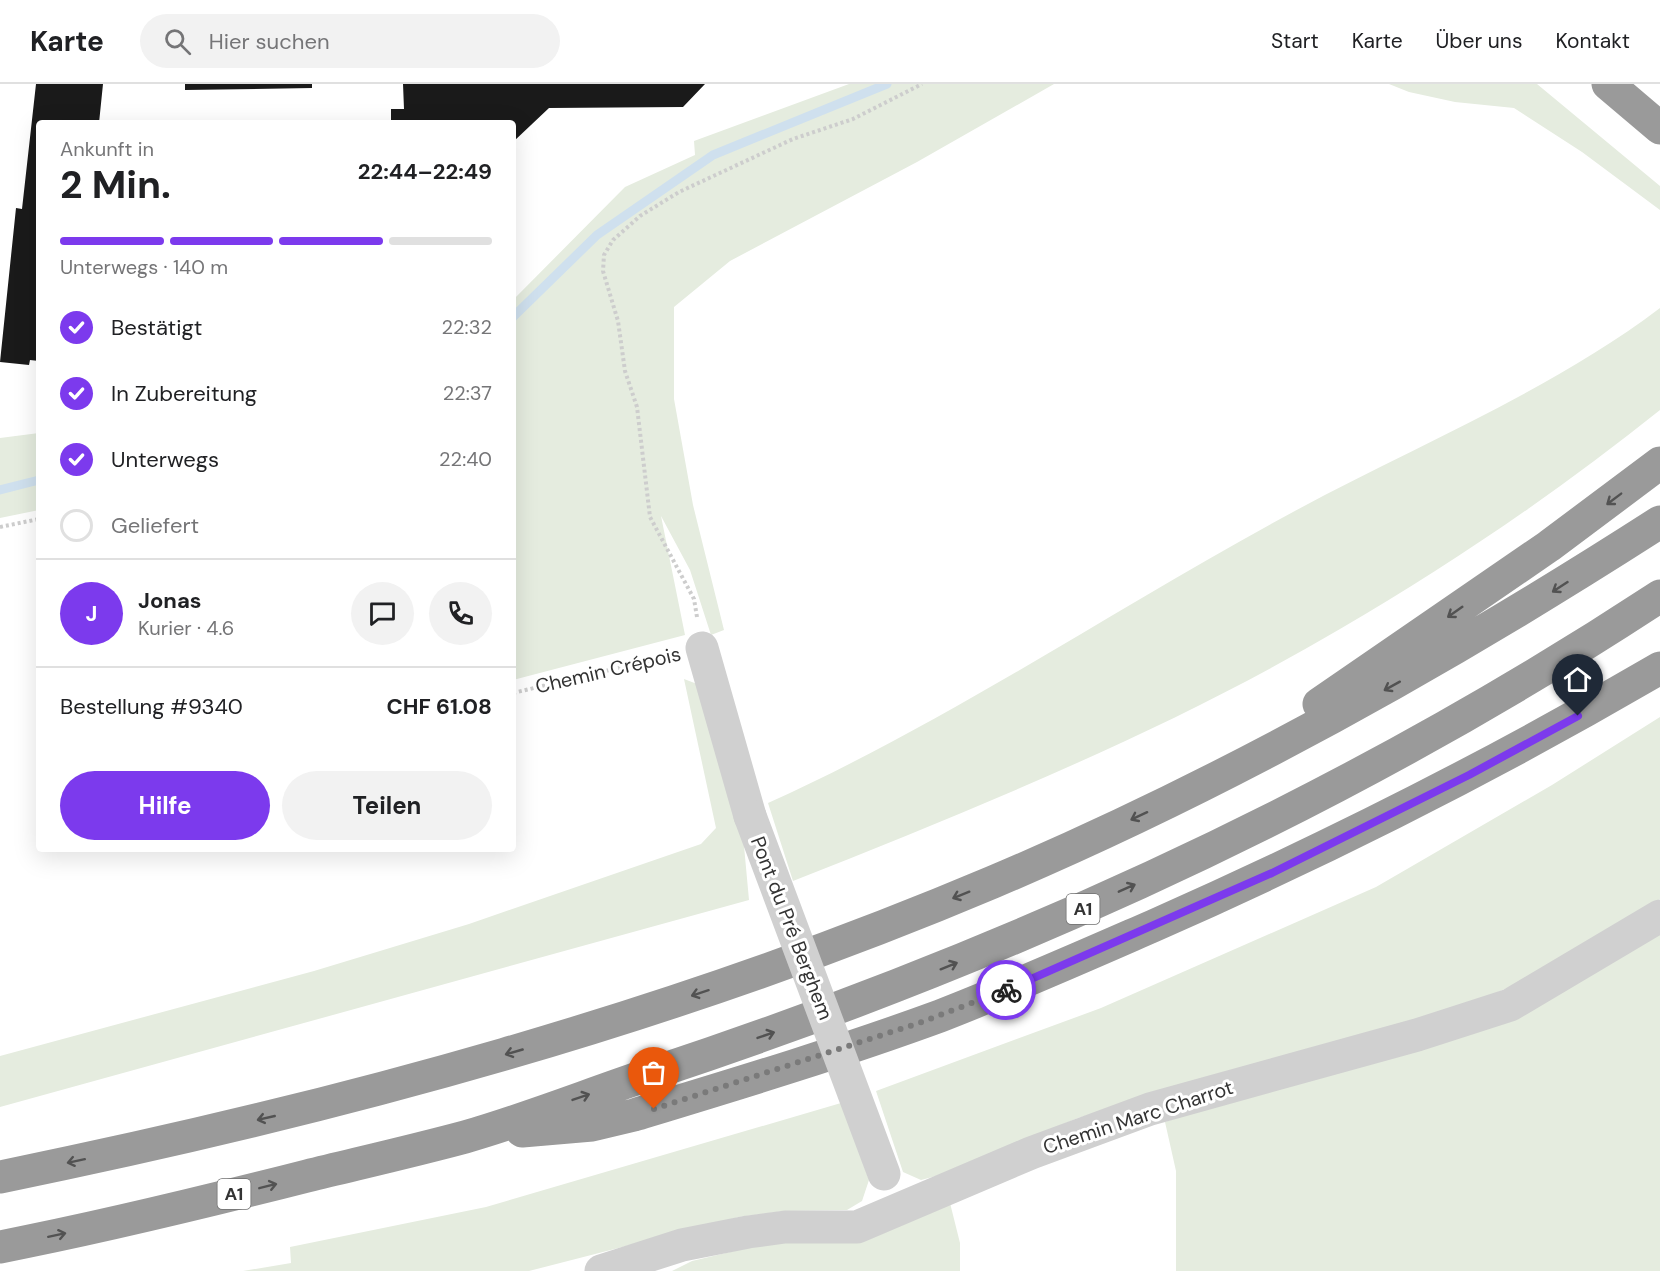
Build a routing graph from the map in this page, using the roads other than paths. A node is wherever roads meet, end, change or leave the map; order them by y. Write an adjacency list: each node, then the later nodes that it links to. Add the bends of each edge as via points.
1 (1596, 84): 3 (highway)
2 (1608, 84): 3 (highway)
3 (1650, 120)
4 (1660, 463): 9 (highway, one-way to 9, via 1549,546)
5 (1660, 522): 9 (highway, one-way to 9, via 1555,590 1414,673)
6 (1660, 596): 11 (highway, A1, one-way to 6, via 879,994 1157,875 1449,724)
7 (702, 648): 13 (street, Pont du Pré Berghem, bridge, via 750,816)
8 (1660, 668): 11 (highway, via 1549,732 1374,824 1016,986 907,1027 634,1115 592,1125)
9 (1192, 790): 12 (highway, one-way to 12, via 995,881 716,988 561,1038 323,1105)
10 (1660, 915): 13 (street, Chemin Marc Charrot, via 1510,1005 1417,1035 1149,1109 1031,1153)
11 (466, 1136): 14 (highway, A1, one-way to 11, via 154,1214)
12 (0, 1178)
13 (898, 1211): 15 (street, Chemin Marc Charrot, via 857,1227 785,1227 682,1245)
14 (0, 1247)
15 (601, 1271)

